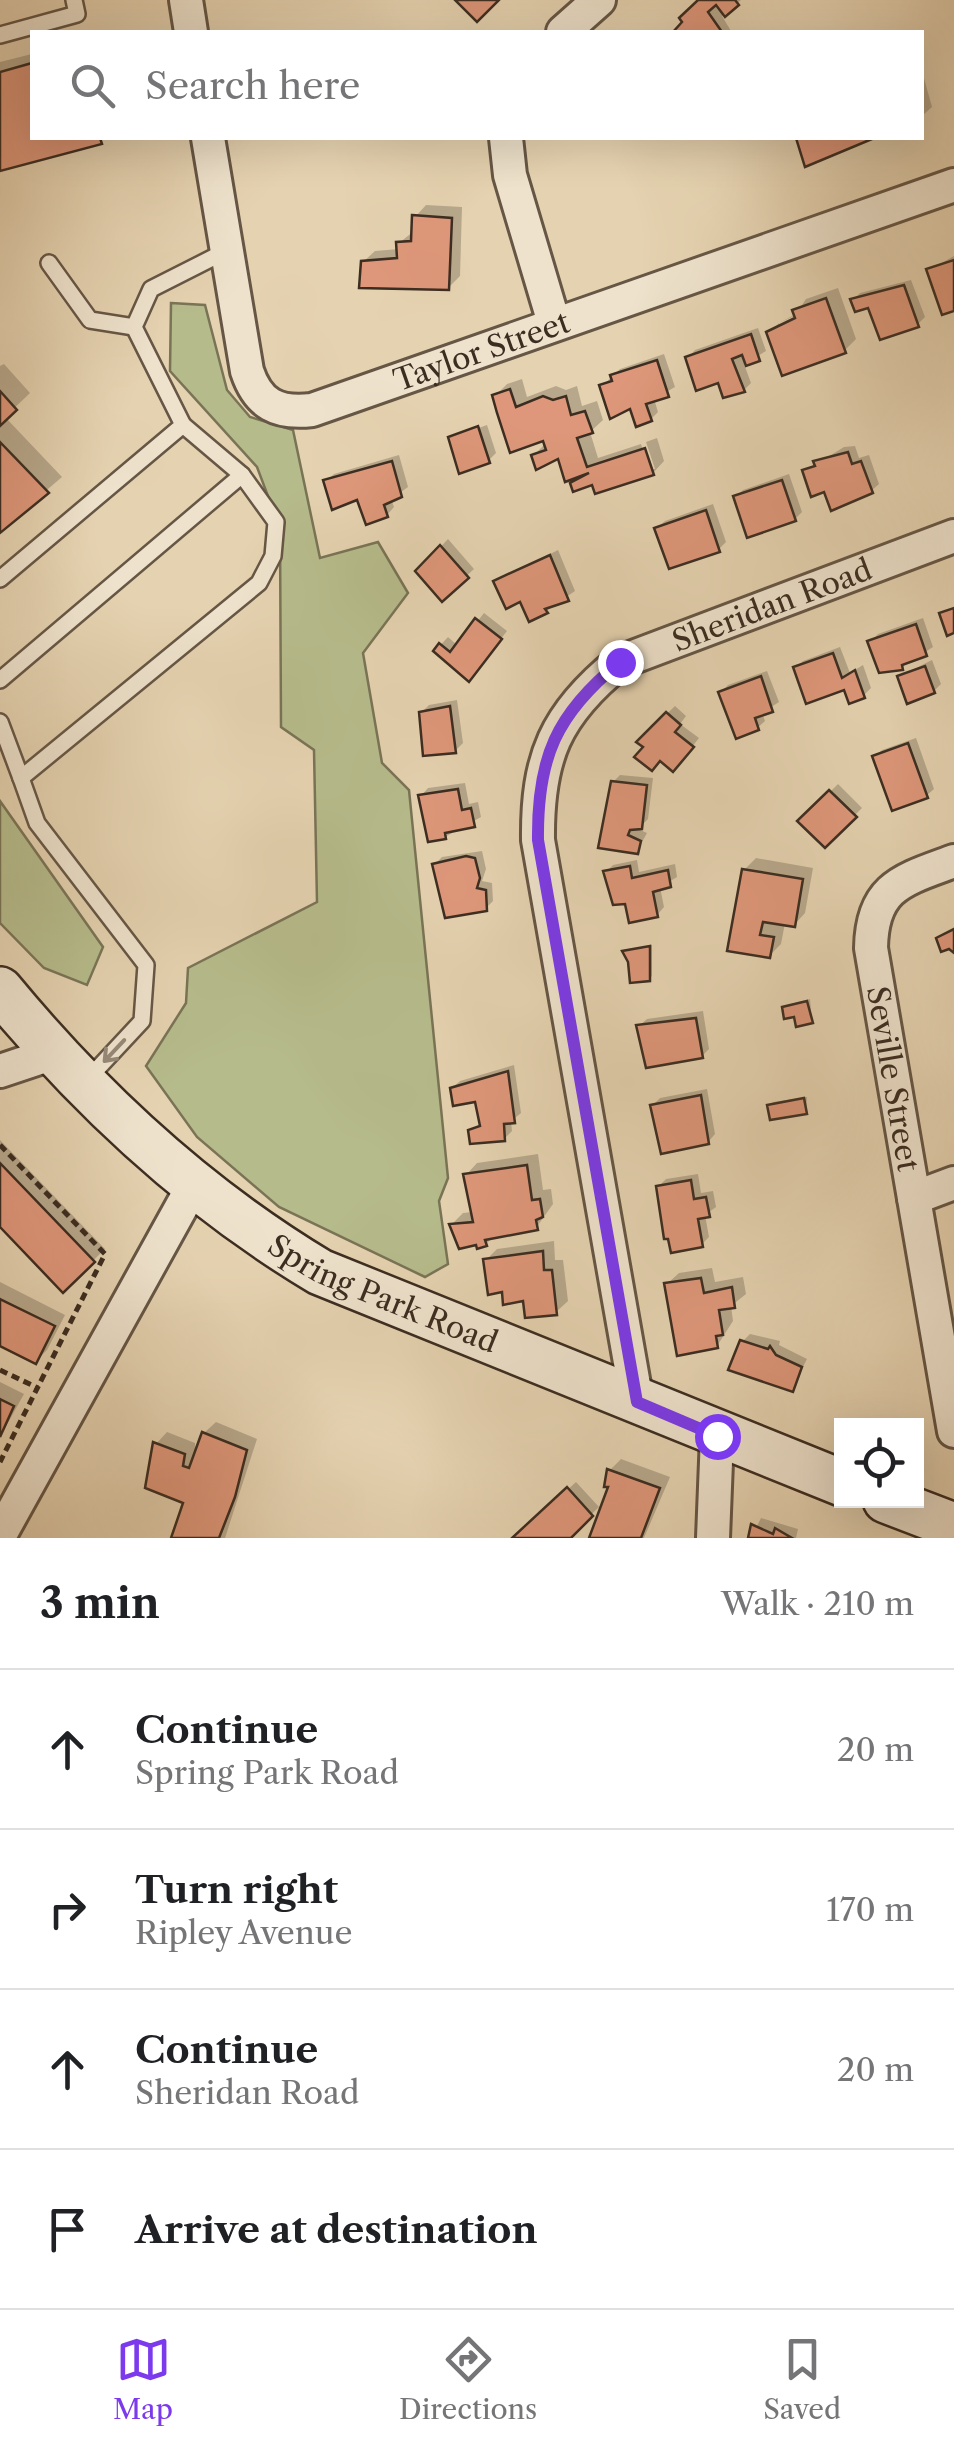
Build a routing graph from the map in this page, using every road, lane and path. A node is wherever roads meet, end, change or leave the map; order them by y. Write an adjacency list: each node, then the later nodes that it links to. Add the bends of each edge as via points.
1 (74, 0): 6 (lane, via 77,14)
2 (186, 0): 4 (street)
3 (599, 0): 5 (street)
4 (191, 30)
5 (565, 30)
6 (0, 35)
7 (208, 140): 10 (street, Taylor Street)
8 (506, 140): 12 (street, via 510,175)
9 (954, 185): 12 (street, Taylor Street)
10 (226, 251): 12 (street, Taylor Street, via 254,392 286,412 312,410); 13 (lane, via 151,289)
11 (49, 263): 13 (lane, via 90,320)
12 (554, 323)
13 (134, 327): 14 (lane)
14 (183, 425): 15 (lane); 17 (lane)
15 (242, 476): 18 (lane); 20 (lane, via 276,522 273,556 259,583)
16 (954, 536): 31 (street, Sheridan Road, via 634,655 588,688 558,728 537,793 538,840)
17 (0, 578)
18 (0, 680)
19 (0, 722): 20 (lane)
20 (21, 778): 23 (lane, one-way to 23, via 37,823 146,965 142,1021)
21 (954, 861): 28 (street, Seville Street, via 908,878 877,904 871,948)
22 (0, 990): 23 (main road, Spring Park Road)
23 (72, 1066): 24 (street); 27 (main road, Spring Park Road)
24 (0, 1070)
25 (0, 1144): 30 (path, via 105,1254)
26 (954, 1184): 28 (street)
27 (193, 1186): 31 (main road, Spring Park Road, via 320,1272); 38 (street)
28 (914, 1198): 32 (street, Seville Street)
29 (0, 1370): 30 (path)
30 (38, 1388): 34 (path)
31 (637, 1402): 33 (main road, Spring Park Road)
32 (954, 1431)
33 (717, 1436): 35 (main road, Spring Park Road); 39 (street)
34 (0, 1462)
35 (834, 1481)
36 (907, 1508): 37 (main road)
37 (954, 1526)
38 (0, 1535)
39 (713, 1538)

